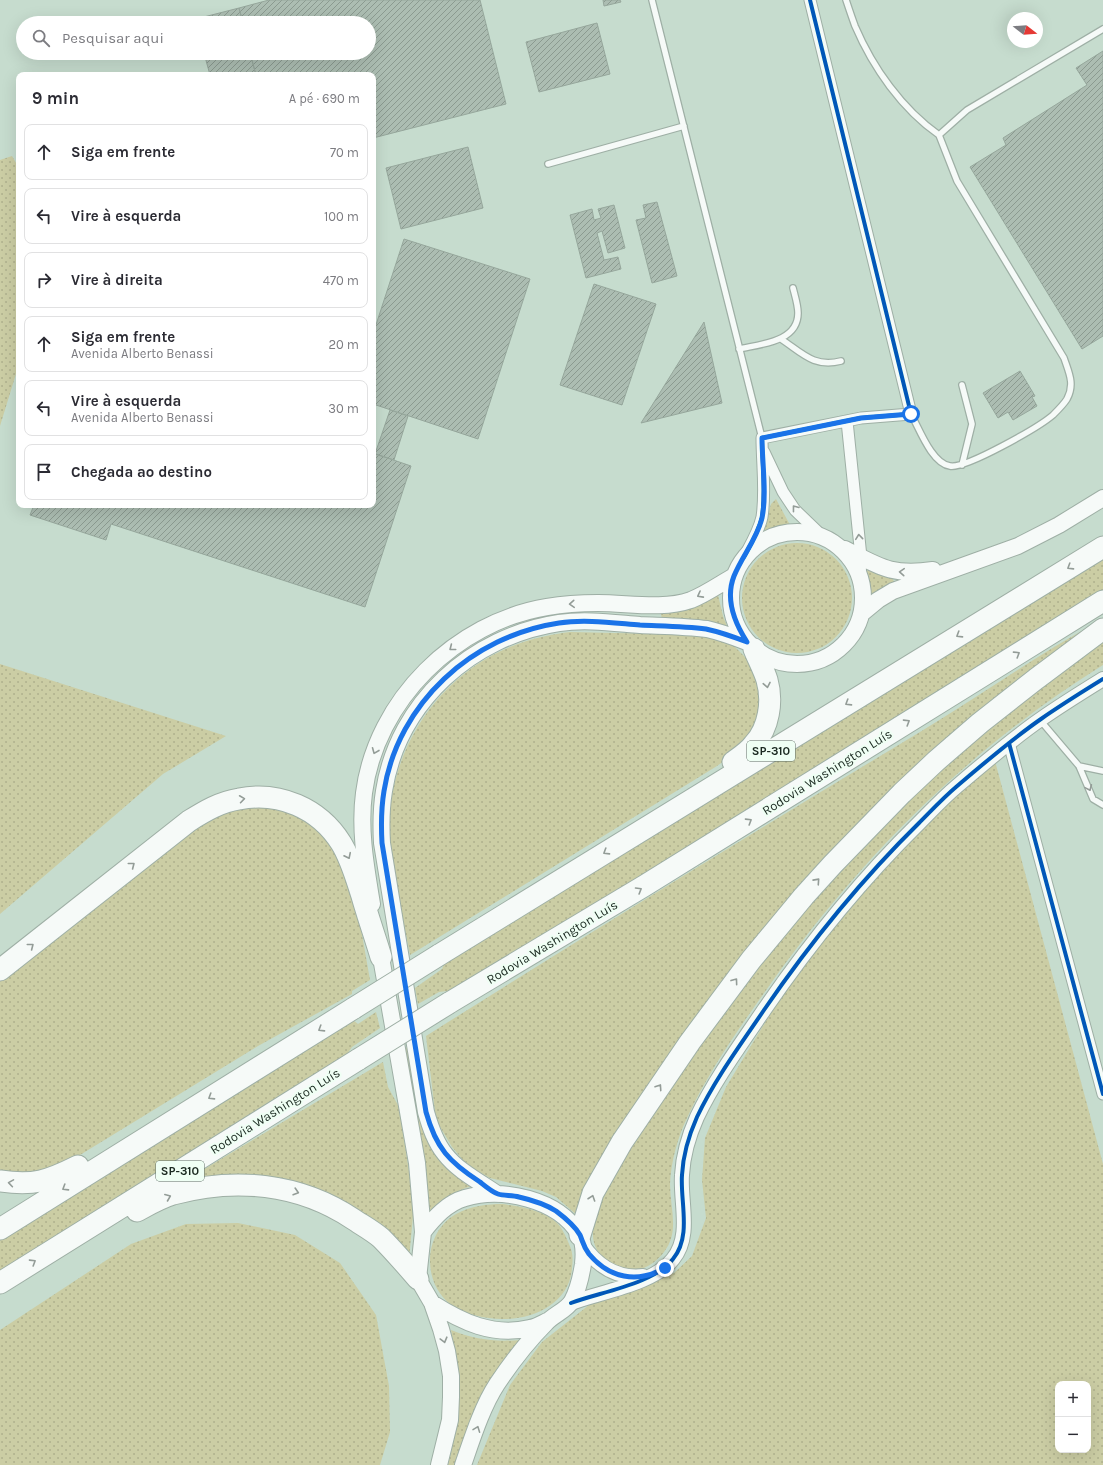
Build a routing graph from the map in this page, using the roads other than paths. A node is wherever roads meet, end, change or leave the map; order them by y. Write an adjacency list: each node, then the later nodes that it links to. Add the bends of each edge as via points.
1 (652, 0): 5 (lane)
2 (810, 0): 13 (street)
3 (846, 0): 6 (lane, via 855,26 873,61 897,97)
4 (1103, 29): 6 (lane, via 967,110)
5 (684, 126): 7 (lane); 10 (lane)
6 (939, 135): 16 (lane, via 957,181 1064,358 1072,383 1066,399 1053,415 994,450)
7 (548, 164)
8 (793, 288): 9 (lane, via 798,319 789,334)
9 (781, 339): 10 (lane); 11 (lane, via 820,363)
10 (739, 349): 15 (lane)
11 (841, 361)
12 (962, 385): 16 (lane, via 972,424)
13 (911, 414): 14 (street); 16 (lane, via 935,458 949,466)
14 (847, 421): 15 (street); 22 (street, one-way to 14)
15 (762, 444): 18 (street, one-way to 15, via 795,510 783,492); 21 (street, via 762,517)
16 (962, 465)
17 (1103, 498): 23 (main road, via 1018,546)
18 (822, 536): 19 (main road); 21 (main road, via 801,531 780,533 760,542)
19 (839, 546): 22 (main road); 25 (main road, via 852,560)
20 (1103, 547): 36 (highway, SP-310, one-way to 36)
21 (744, 557): 24 (main road)
22 (861, 557): 23 (main road, one-way to 22, via 912,572 895,571 879,567); 25 (street)
23 (968, 564): 27 (main road, via 892,591)
24 (734, 576): 29 (main road, via 730,594 732,611 737,627); 37 (main road, one-way to 37, via 692,600 674,604 571,604 522,612 475,632 425,671 401,700 389,721 372,757 364,793 364,854)
25 (860, 576): 27 (main road, via 863,594)
26 (1103, 600): 46 (highway, Rodovia Washington Luís / SP-310, one-way to 26, bridge)
27 (861, 614): 29 (main road, via 854,631 842,646 826,657 808,663 789,664 770,659)
28 (1103, 629): 45 (highway, one-way to 28, via 593,1193 626,1136 746,966 804,896 886,809 936,761 1011,698)
29 (750, 645): 36 (highway, one-way to 36, via 767,681 770,700 768,717 762,732 754,745 738,758); 42 (main road, via 707,630 590,622 560,623 529,629 502,639 447,675 419,706 407,725 384,790 382,843 426,1112 430,1126 445,1154)
30 (1103, 679): 31 (street)
31 (1040, 720): 32 (street); 33 (lane)
32 (1009, 743): 39 (street); 47 (street, via 955,788 899,843 851,896 793,968 738,1049 706,1099 689,1136 682,1174 683,1235 674,1258 665,1268)
33 (1079, 766): 34 (lane); 35 (lane, one-way to 35, via 1093,798)
34 (1103, 770)
35 (1103, 805)
36 (635, 834): 40 (highway, SP-310, one-way to 40, bridge)
37 (381, 957): 38 (highway, one-way to 37, via 189,821 222,803 257,797 273,798 306,809 319,818 340,842 355,873); 44 (main road, via 417,1163)
38 (0, 970)
39 (1103, 1094)
40 (188, 1112): 41 (highway, one-way to 41, via 53,1178 24,1184); 43 (highway, SP-310, one-way to 43)
41 (0, 1181)
42 (497, 1194): 44 (main road, via 463,1198 449,1205 435,1216); 45 (main road, via 539,1202 556,1211 570,1223)
43 (0, 1229)
44 (424, 1232): 48 (main road)
45 (581, 1240): 47 (street, via 589,1253 607,1270 633,1277); 51 (main road, via 583,1262 577,1291)
46 (56, 1248): 48 (highway, one-way to 48, via 171,1195 229,1184 256,1185 284,1189 338,1209 380,1237); 49 (highway, Rodovia Washington Luís / SP-310, one-way to 46)
47 (653, 1275): 51 (street)
48 (418, 1279): 50 (main road)
49 (0, 1282)
50 (432, 1303): 52 (main road, via 455,1318 472,1325 495,1329 529,1328); 53 (main road, one-way to 53, via 447,1351 451,1376 450,1420)
51 (571, 1303): 52 (main road)
52 (547, 1322): 54 (main road, one-way to 52, via 496,1386)
53 (439, 1465)
54 (462, 1465)

